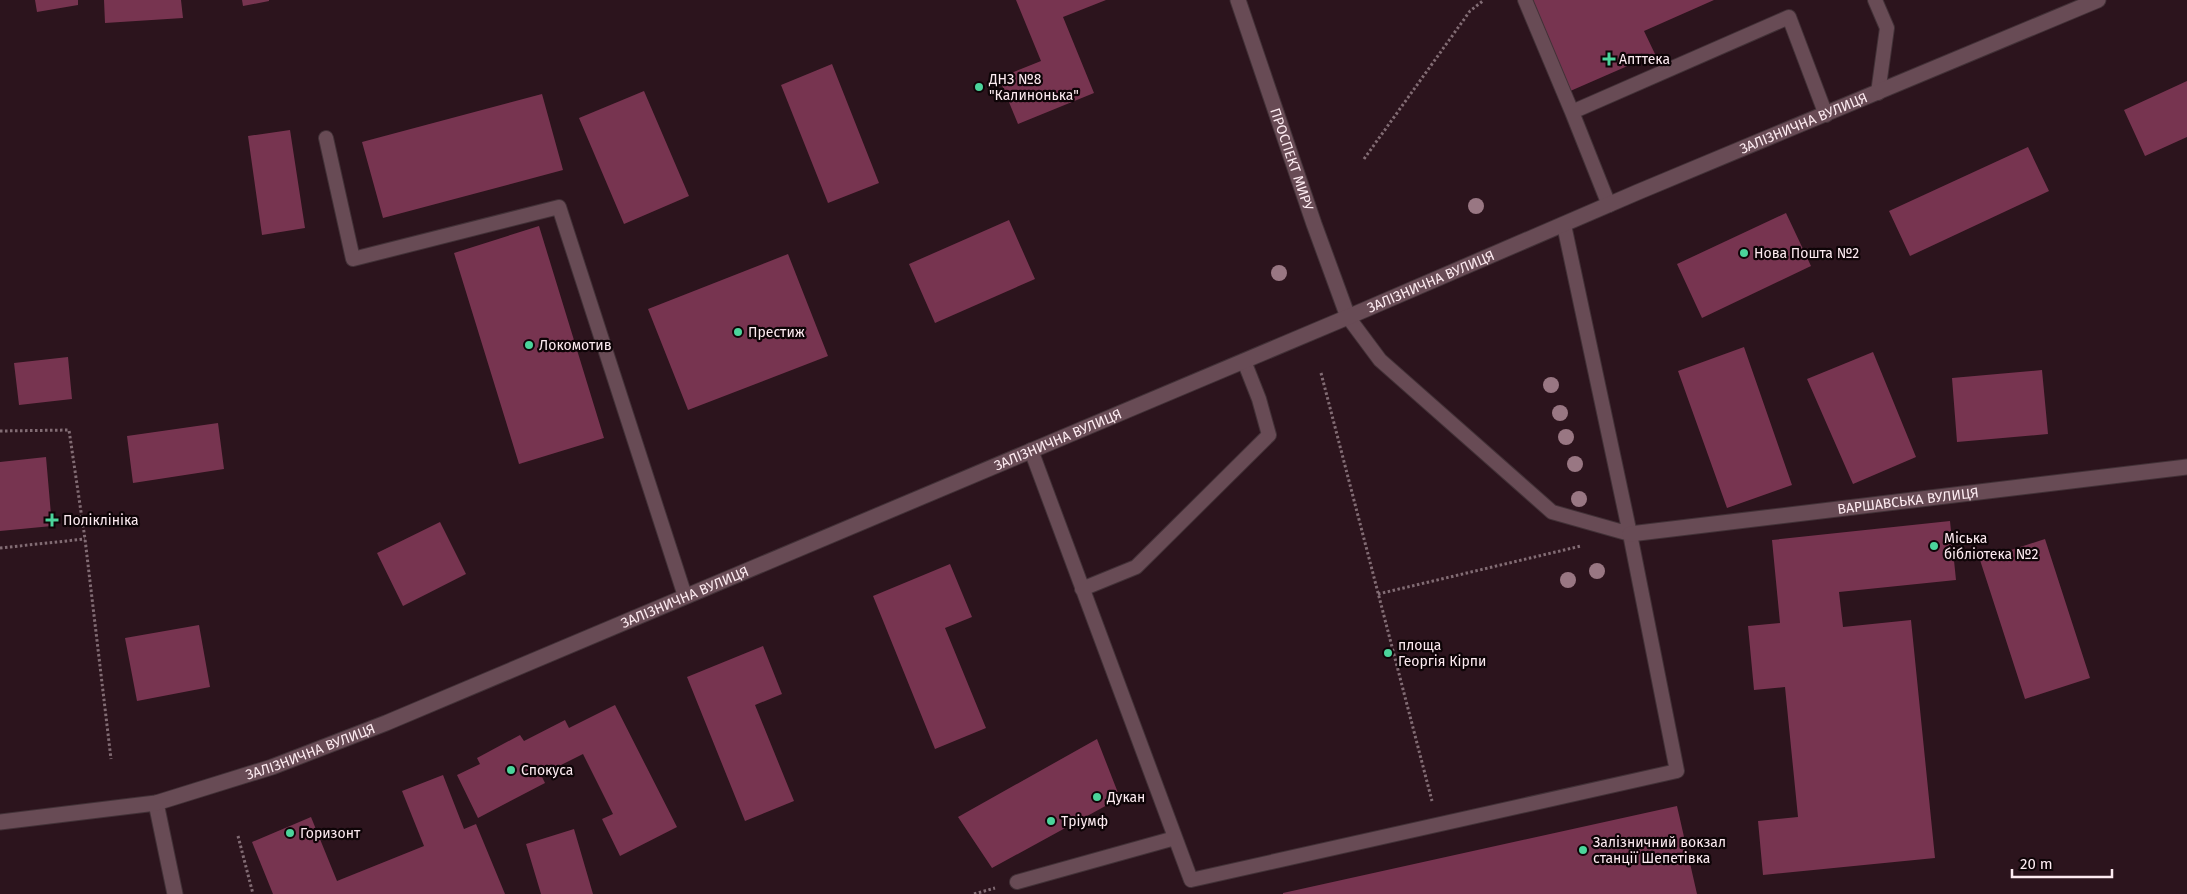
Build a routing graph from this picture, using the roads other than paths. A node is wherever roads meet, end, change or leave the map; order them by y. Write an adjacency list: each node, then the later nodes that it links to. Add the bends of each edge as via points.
1 (1238, 0): 11 (street, ПРОСПЕКТ МИРУ)
2 (1526, 0): 6 (lane)
3 (1874, 0): 5 (lane, via 1887,28)
4 (2098, 0): 5 (street, ЗАЛІЗНИЧНА ВУЛИЦЯ)
5 (1878, 93): 7 (street, ЗАЛІЗНИЧНА ВУЛИЦЯ)
6 (1572, 112): 7 (lane, via 1789,17); 9 (lane)
7 (1826, 115): 9 (street, ЗАЛІЗНИЧНА ВУЛИЦЯ)
8 (326, 138): 17 (lane, via 353,259 559,207)
9 (1609, 205): 10 (street, ЗАЛІЗНИЧНА ВУЛИЦЯ)
10 (1564, 225): 11 (street, ЗАЛІЗНИЧНА ВУЛИЦЯ); 15 (lane)
11 (1348, 318): 12 (street, ЗАЛІЗНИЧНА ВУЛИЦЯ); 15 (lane, via 1380,360 1552,512)
12 (1244, 361): 13 (street, ЗАЛІЗНИЧНА ВУЛИЦЯ); 16 (lane, via 1270,435 1136,567)
13 (1031, 450): 16 (lane); 17 (street, ЗАЛІЗНИЧНА ВУЛИЦЯ)
14 (2187, 467): 15 (street, ВАРШАВСЬКА ВУЛИЦЯ)
15 (1630, 534): 20 (lane, via 1677,771 1191,880)
16 (1082, 589): 20 (lane)
17 (685, 596): 18 (street, ЗАЛІЗНИЧНА ВУЛИЦЯ, via 386,723 272,767)
18 (156, 802): 19 (street, ЗАЛІЗНИЧНА ВУЛИЦЯ); 22 (street)
19 (0, 822)
20 (1175, 838): 21 (lane)
21 (1017, 882)
22 (175, 894)

